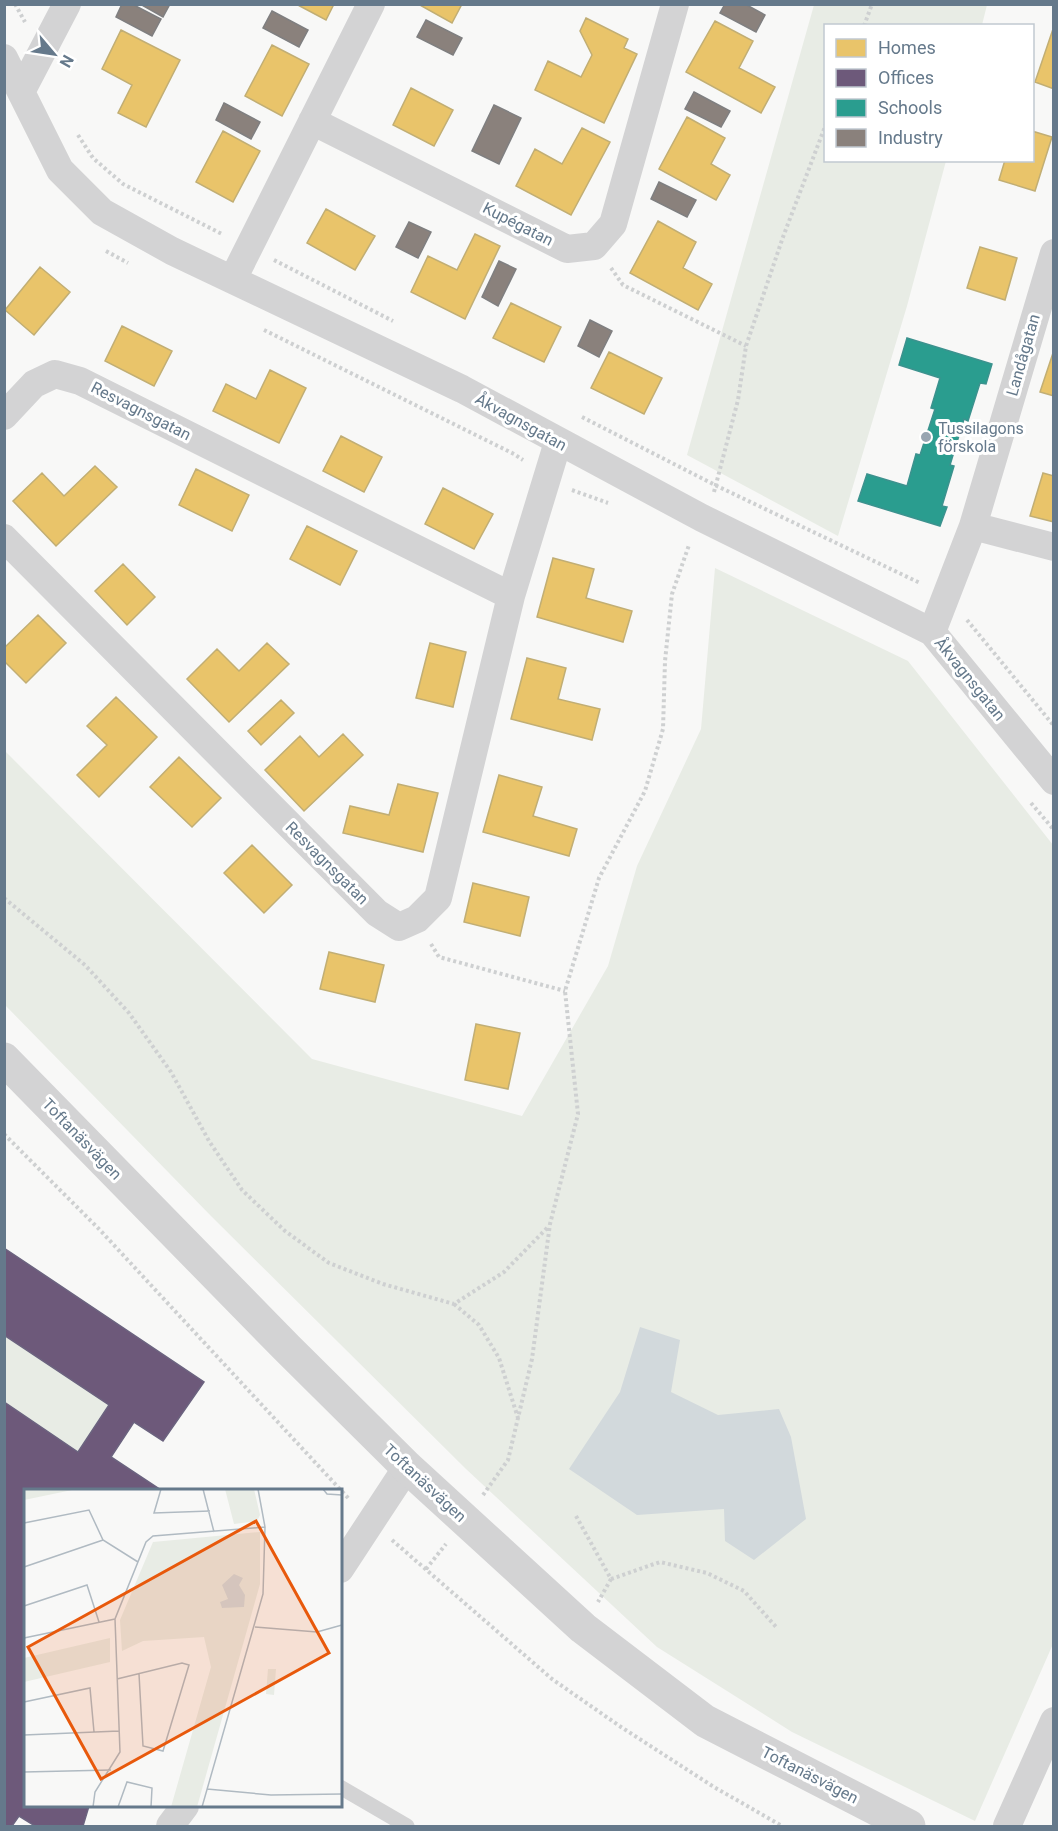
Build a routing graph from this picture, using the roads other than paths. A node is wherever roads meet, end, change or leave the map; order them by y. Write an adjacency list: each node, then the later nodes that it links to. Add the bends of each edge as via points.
1 (67, 4): 5 (street)
2 (371, 4): 6 (street)
3 (675, 4): 6 (street, Kupégatan, via 613,224 594,246 567,249)
4 (4, 58): 5 (street, Åkvagnsgatan)
5 (21, 92): 8 (street, Åkvagnsgatan, via 60,170 102,212)
6 (312, 121): 8 (street)
7 (1053, 253): 11 (street, Landågatan)
8 (233, 279): 10 (street, Åkvagnsgatan, via 462,389)
9 (4, 416): 14 (street, Resvagnsgatan, via 34,384 55,374 80,381)
10 (558, 442): 14 (street); 15 (street, Åkvagnsgatan)
11 (973, 526): 13 (street); 15 (street, Landågatan)
12 (4, 538): 14 (street, Resvagnsgatan, via 377,913 399,927 417,919 438,898)
13 (1053, 547)
14 (511, 596)
15 (932, 632): 16 (street, Åkvagnsgatan)
16 (1053, 781)
17 (4, 1059): 18 (street, Toftanäsvägen)
18 (407, 1467): 19 (street); 25 (street, Toftanäsvägen, via 583,1628 705,1721)
19 (342, 1566)
20 (1053, 1721): 26 (street)
21 (342, 1788): 24 (lane)
22 (184, 1807): 23 (street)
23 (170, 1827)
24 (407, 1827)
25 (909, 1827)
26 (1006, 1827)

